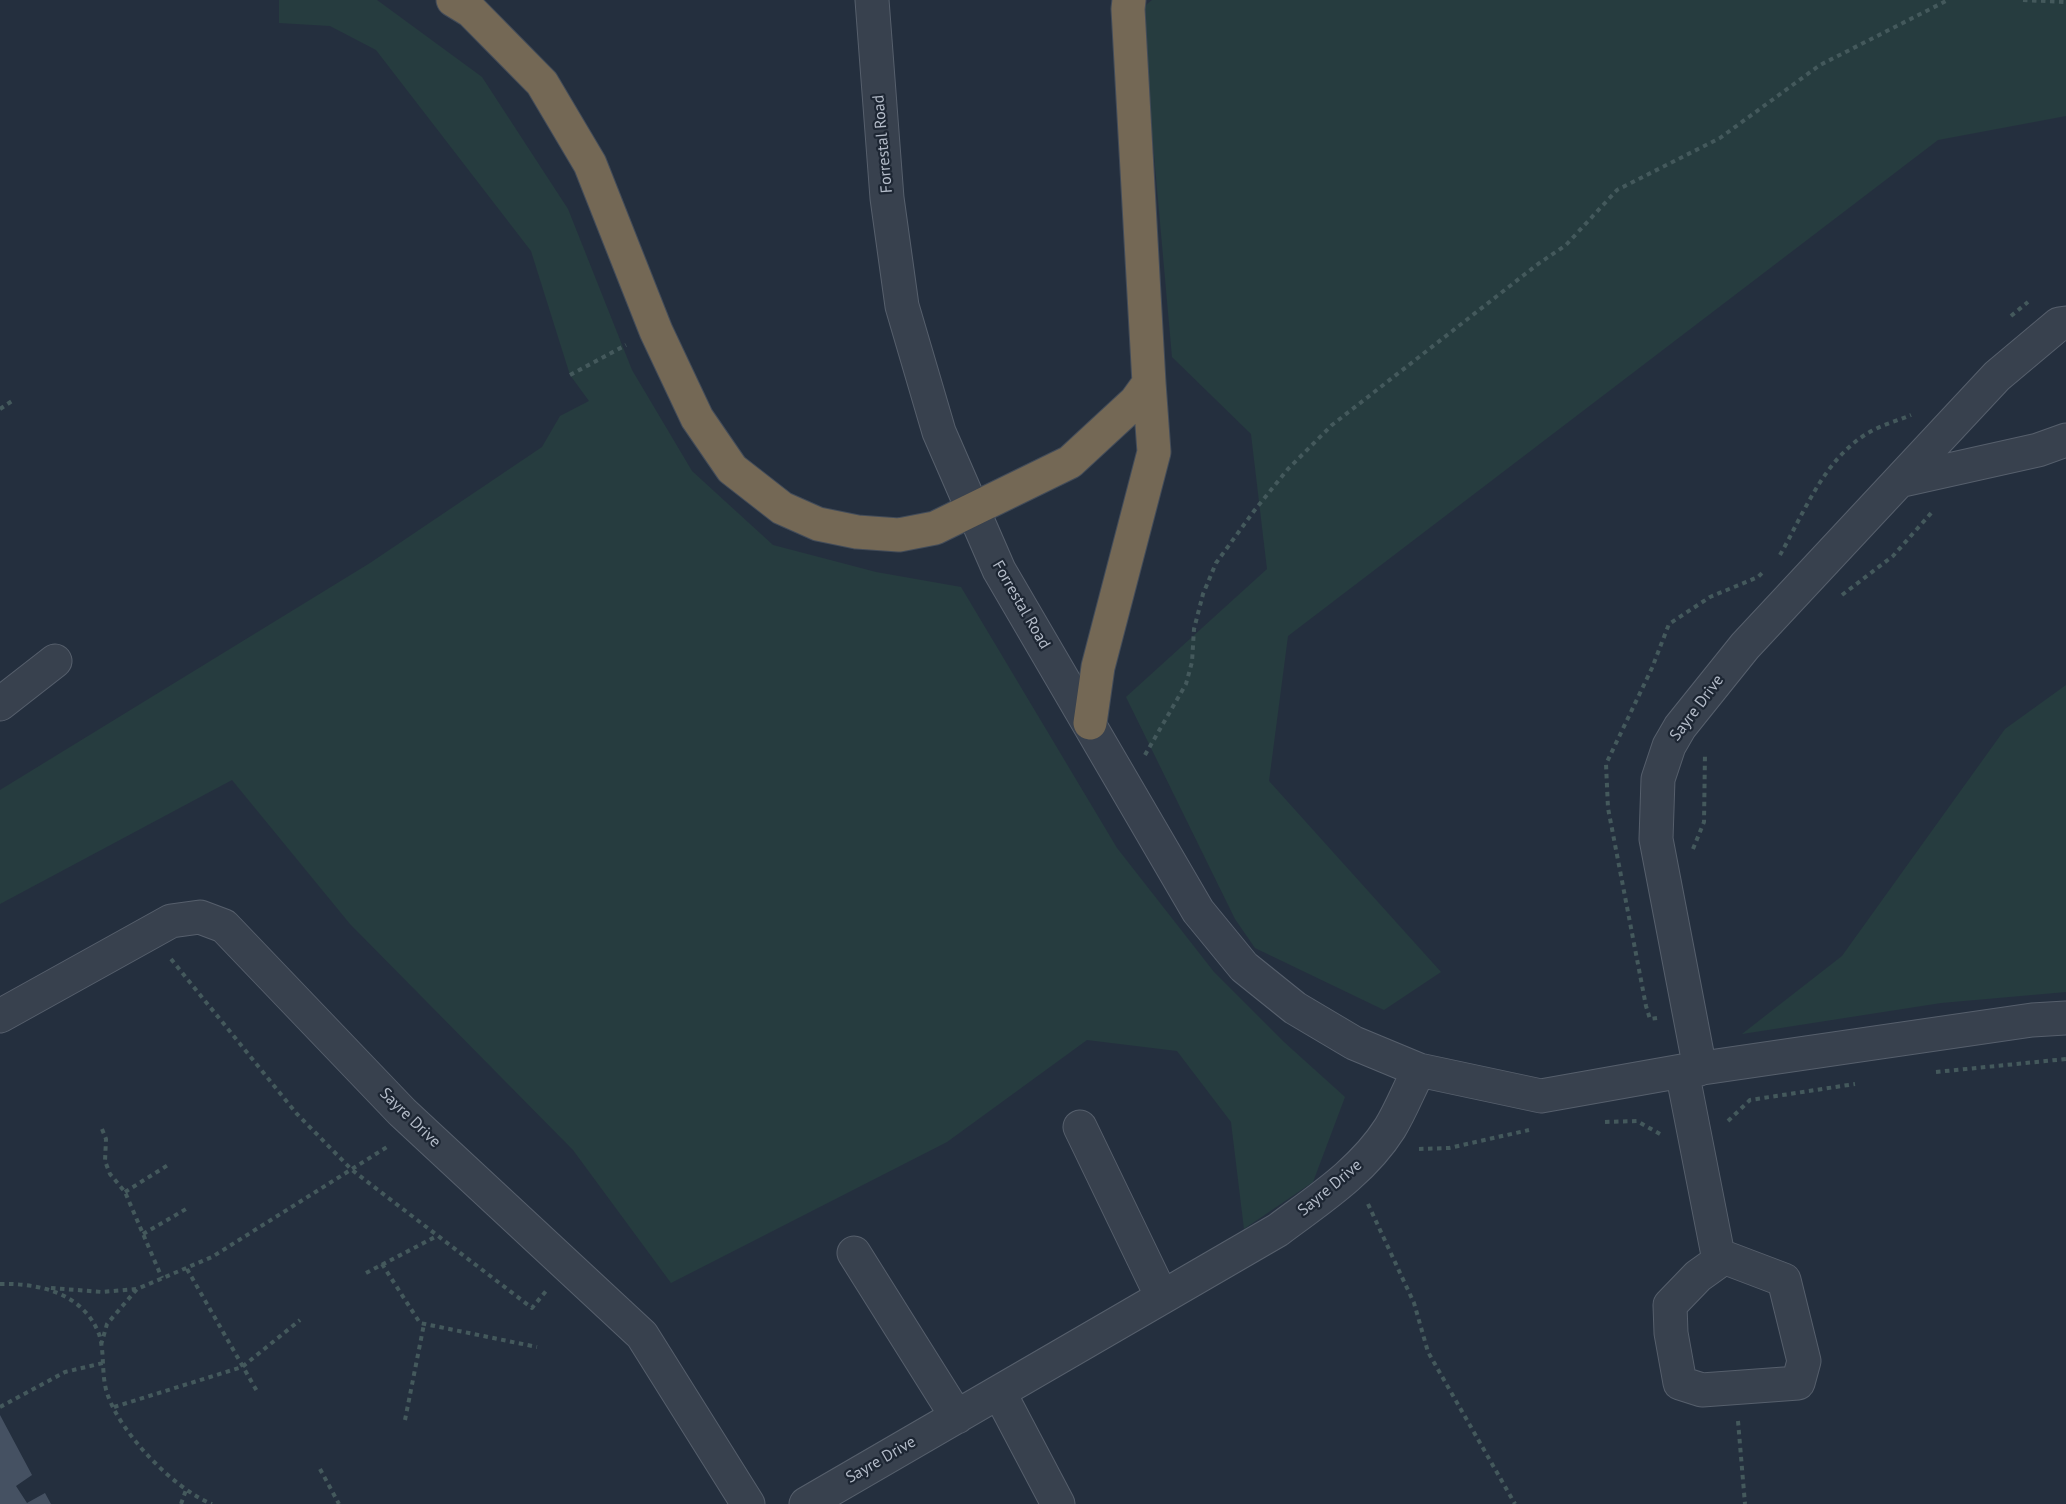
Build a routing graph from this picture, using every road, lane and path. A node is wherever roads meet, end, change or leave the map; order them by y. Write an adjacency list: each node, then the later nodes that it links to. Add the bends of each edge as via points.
1 (453, 0): 8 (highway, via 471,11 542,83 590,164)
2 (872, 0): 16 (street, Forrestal Road, via 887,198 902,306 939,432)
3 (1129, 0): 10 (highway)
4 (1948, 0): 22 (path, via 1820,65 1720,138 1617,190 1566,245 1332,425 1288,469 1216,563 1194,629 1186,684)
5 (2023, 0): 6 (path)
6 (2066, 2)
7 (2066, 323): 14 (street, Sayre Drive, via 2059,324 1997,376)
8 (656, 331): 9 (path); 16 (highway, via 697,418 732,469 782,508 818,524 899,535 935,528)
9 (570, 375)
10 (1149, 383): 16 (highway, via 1136,401 1070,462); 20 (highway, via 1154,452 1103,644)
11 (12, 401): 12 (path)
12 (0, 409)
13 (2066, 440): 14 (street, via 2038,450)
14 (1899, 481): 29 (street, Sayre Drive, via 1745,646 1669,746 1659,779 1656,839)
15 (1940, 506): 17 (path, via 1929,513 1893,556)
16 (972, 508): 20 (street, Forrestal Road, via 999,570)
17 (1841, 597)
18 (55, 661): 19 (street)
19 (0, 704)
20 (1090, 723): 28 (street, Forrestal Road, via 1198,911 1244,967 1294,1008 1354,1043)
21 (1705, 751): 23 (path, via 1704,822)
22 (1140, 763)
23 (1692, 854)
24 (164, 951): 40 (path, via 297,1114)
25 (0, 1016): 75 (street, Sayre Drive, via 171,921 200,917 224,926 402,1112 642,1335)
26 (2066, 1018): 29 (street)
27 (2066, 1059): 30 (path)
28 (1419, 1070): 29 (street, via 1541,1096); 41 (street, Sayre Drive, via 1391,1127)
29 (1691, 1070): 38 (street, Sayre Drive)
30 (1930, 1072)
31 (1862, 1082): 38 (path, via 1750,1100)
32 (1602, 1122): 38 (path, via 1637,1121)
33 (1080, 1127): 56 (street)
34 (102, 1129): 42 (path, via 106,1139 105,1161)
35 (1535, 1129): 37 (path, via 1449,1148)
36 (387, 1147): 40 (path)
37 (1412, 1149)
38 (1697, 1150): 47 (street, Sayre Drive)
39 (168, 1165): 42 (path)
40 (352, 1170): 45 (path); 49 (path)
41 (1353, 1172): 56 (street, Sayre Drive, via 1278,1230); 78 (path, via 1414,1303 1428,1352)
42 (125, 1192): 44 (path)
43 (186, 1209): 44 (path)
44 (143, 1234): 51 (path)
45 (437, 1236): 48 (path); 53 (path, via 532,1308)
46 (854, 1253): 68 (street)
47 (1718, 1255): 47 (street, via 1719,1260 1670,1305 1680,1383 1702,1390 1798,1383 1804,1361 1784,1280)
48 (382, 1264): 50 (path); 58 (path)
49 (187, 1269): 51 (path); 62 (path)
50 (366, 1273)
51 (162, 1278): 55 (path)
52 (0, 1284): 54 (path)
53 (551, 1284)
54 (49, 1288): 55 (path, via 102,1292); 59 (path, via 69,1298 89,1317 99,1334)
55 (137, 1289): 59 (path, via 107,1324)
56 (1162, 1297): 63 (street, Sayre Drive)
57 (300, 1320): 62 (path)
58 (424, 1324): 60 (path); 69 (path)
59 (100, 1345): 61 (path)
60 (537, 1347)
61 (103, 1363): 65 (path, via 65,1372); 66 (path)
62 (242, 1367): 64 (path); 66 (path)
63 (999, 1392): 68 (street, Sayre Drive); 77 (street)
64 (258, 1393)
65 (0, 1407)
66 (114, 1407): 71 (path, via 145,1451)
67 (1737, 1414): 79 (path)
68 (957, 1417): 76 (street, Sayre Drive)
69 (405, 1420)
70 (320, 1469): 74 (path)
71 (186, 1490): 72 (path); 73 (path)
72 (181, 1504)
73 (213, 1504)
74 (339, 1504)
75 (748, 1504)
76 (806, 1504)
77 (1058, 1504)
78 (1515, 1504)
79 (1745, 1504)

